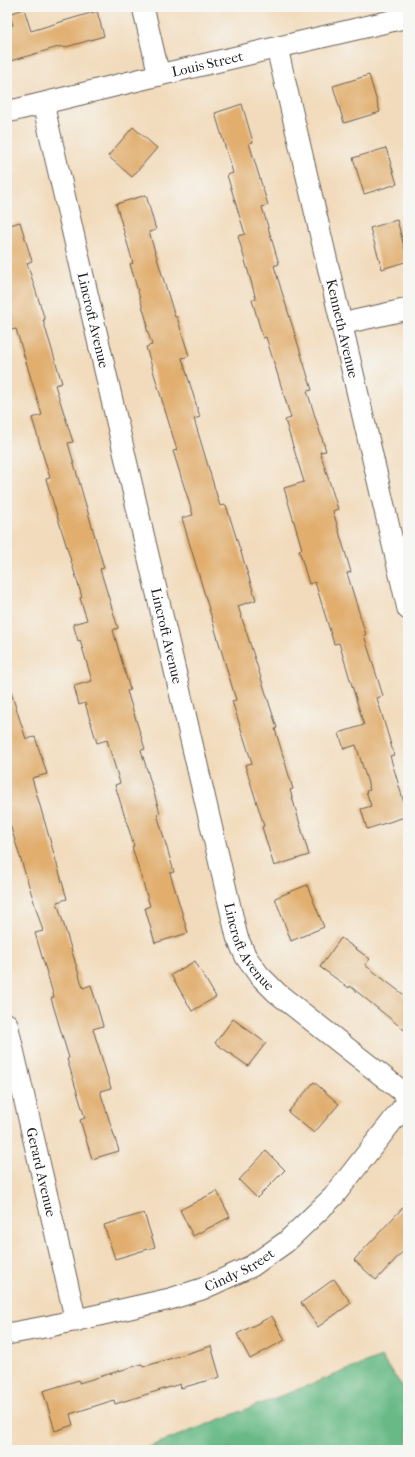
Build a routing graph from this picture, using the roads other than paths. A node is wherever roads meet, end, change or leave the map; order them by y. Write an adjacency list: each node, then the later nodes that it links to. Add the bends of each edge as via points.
1 (143, 7): 4 (street)
2 (408, 17): 3 (street, Louis Street)
3 (277, 48): 4 (street, Louis Street); 8 (street, Kenneth Avenue)
4 (159, 75): 5 (street, Louis Street)
5 (43, 104): 6 (street, Louis Street); 11 (street, Lincroft Avenue, via 236,937 259,975 277,993)
6 (7, 112)
7 (408, 309): 8 (street)
8 (341, 324): 9 (street, Kenneth Avenue)
9 (408, 609)
10 (7, 1024): 13 (street, Gerard Avenue)
11 (408, 1096)
12 (408, 1101): 13 (street, Cindy Street, via 333,1197 286,1242 252,1266 202,1289)
13 (76, 1321): 14 (street, Cindy Street)
14 (7, 1334)

